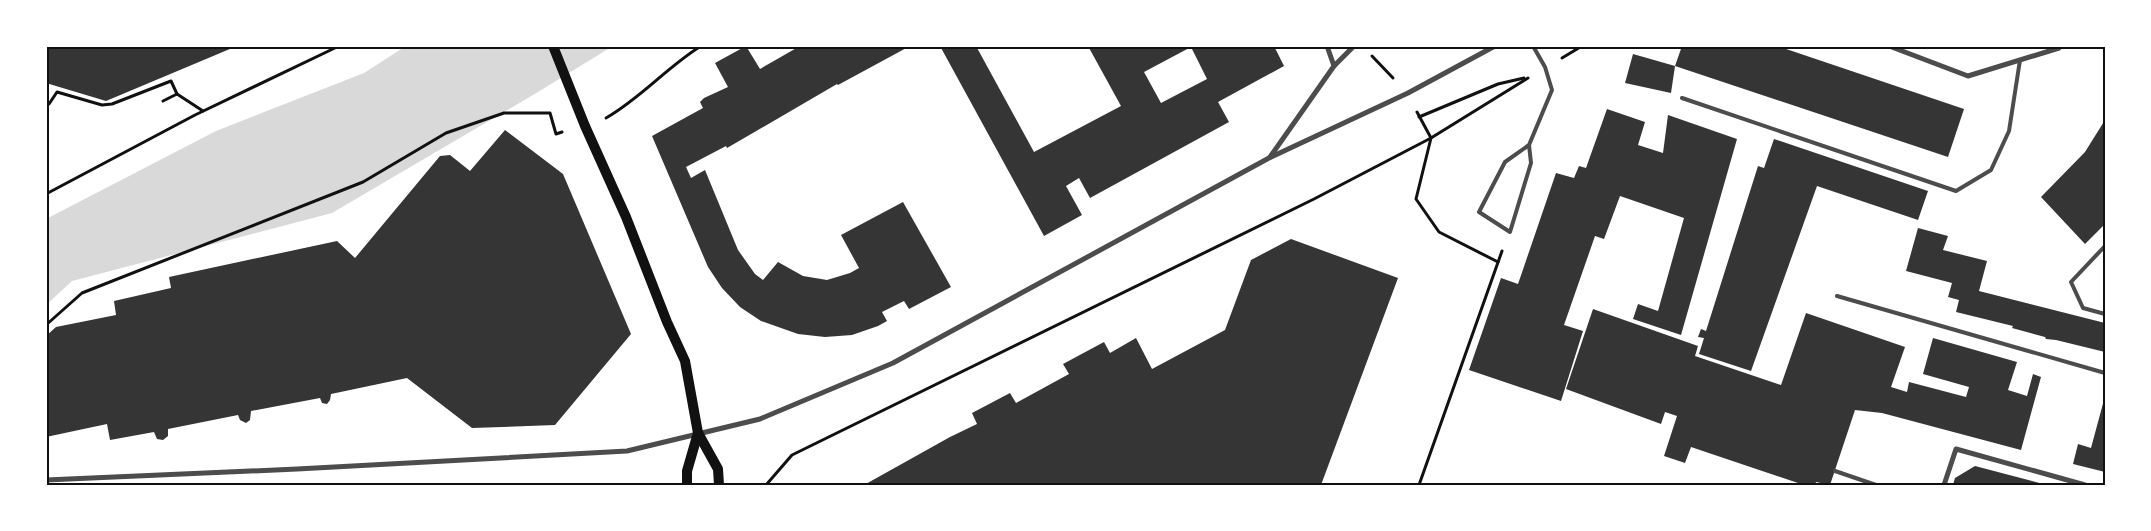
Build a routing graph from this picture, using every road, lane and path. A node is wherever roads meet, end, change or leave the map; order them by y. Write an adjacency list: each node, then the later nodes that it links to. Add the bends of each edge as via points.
1 (339, 46): 18 (path)
2 (553, 46): 32 (main road, via 684,361)
3 (701, 46): 20 (path, via 680,59)
4 (1327, 46): 12 (street)
5 (1354, 46): 12 (street)
6 (1495, 46): 23 (street, via 1408,94)
7 (1533, 46): 13 (lane)
8 (1582, 46): 13 (path)
9 (1888, 46): 11 (street, via 1968,76)
10 (2060, 46): 11 (street)
11 (2020, 60): 15 (lane, via 2009,131 1991,170 1956,191)
12 (1334, 66): 23 (street)
13 (1545, 67): 22 (lane, via 1552,90)
14 (177, 94): 16 (path); 17 (path, via 171,81 112,104 102,105 58,92); 18 (path)
15 (1682, 98)
16 (163, 101)
17 (49, 104)
18 (204, 111): 24 (path)
19 (504, 113): 30 (path, via 446,133 363,182 82,293)
20 (613, 114)
21 (1431, 138): 21 (path, via 1504,92 1529,77 1498,84 1419,117); 27 (path, via 1416,199 1439,232); 37 (path, via 1314,199 792,455)
22 (1528, 145): 25 (lane, via 1532,163); 25 (lane, via 1505,162 1480,212)
23 (1269, 158): 32 (street, via 893,363 771,416)
24 (46, 194)
25 (1510, 232): 27 (path)
26 (2105, 246): 29 (lane, via 2071,282 2083,308)
27 (1498, 262): 38 (path)
28 (1837, 296): 31 (lane)
29 (2105, 314)
30 (46, 325)
31 (2105, 372)
32 (698, 433): 34 (street, via 627,451); 35 (main road); 36 (main road, via 718,469)
33 (1835, 471): 39 (lane)
34 (46, 480)
35 (687, 485)
36 (719, 485)
37 (766, 485)
38 (1419, 485)
39 (1876, 485)
40 (1944, 485): 41 (street, via 1956,449)
41 (2085, 485)

